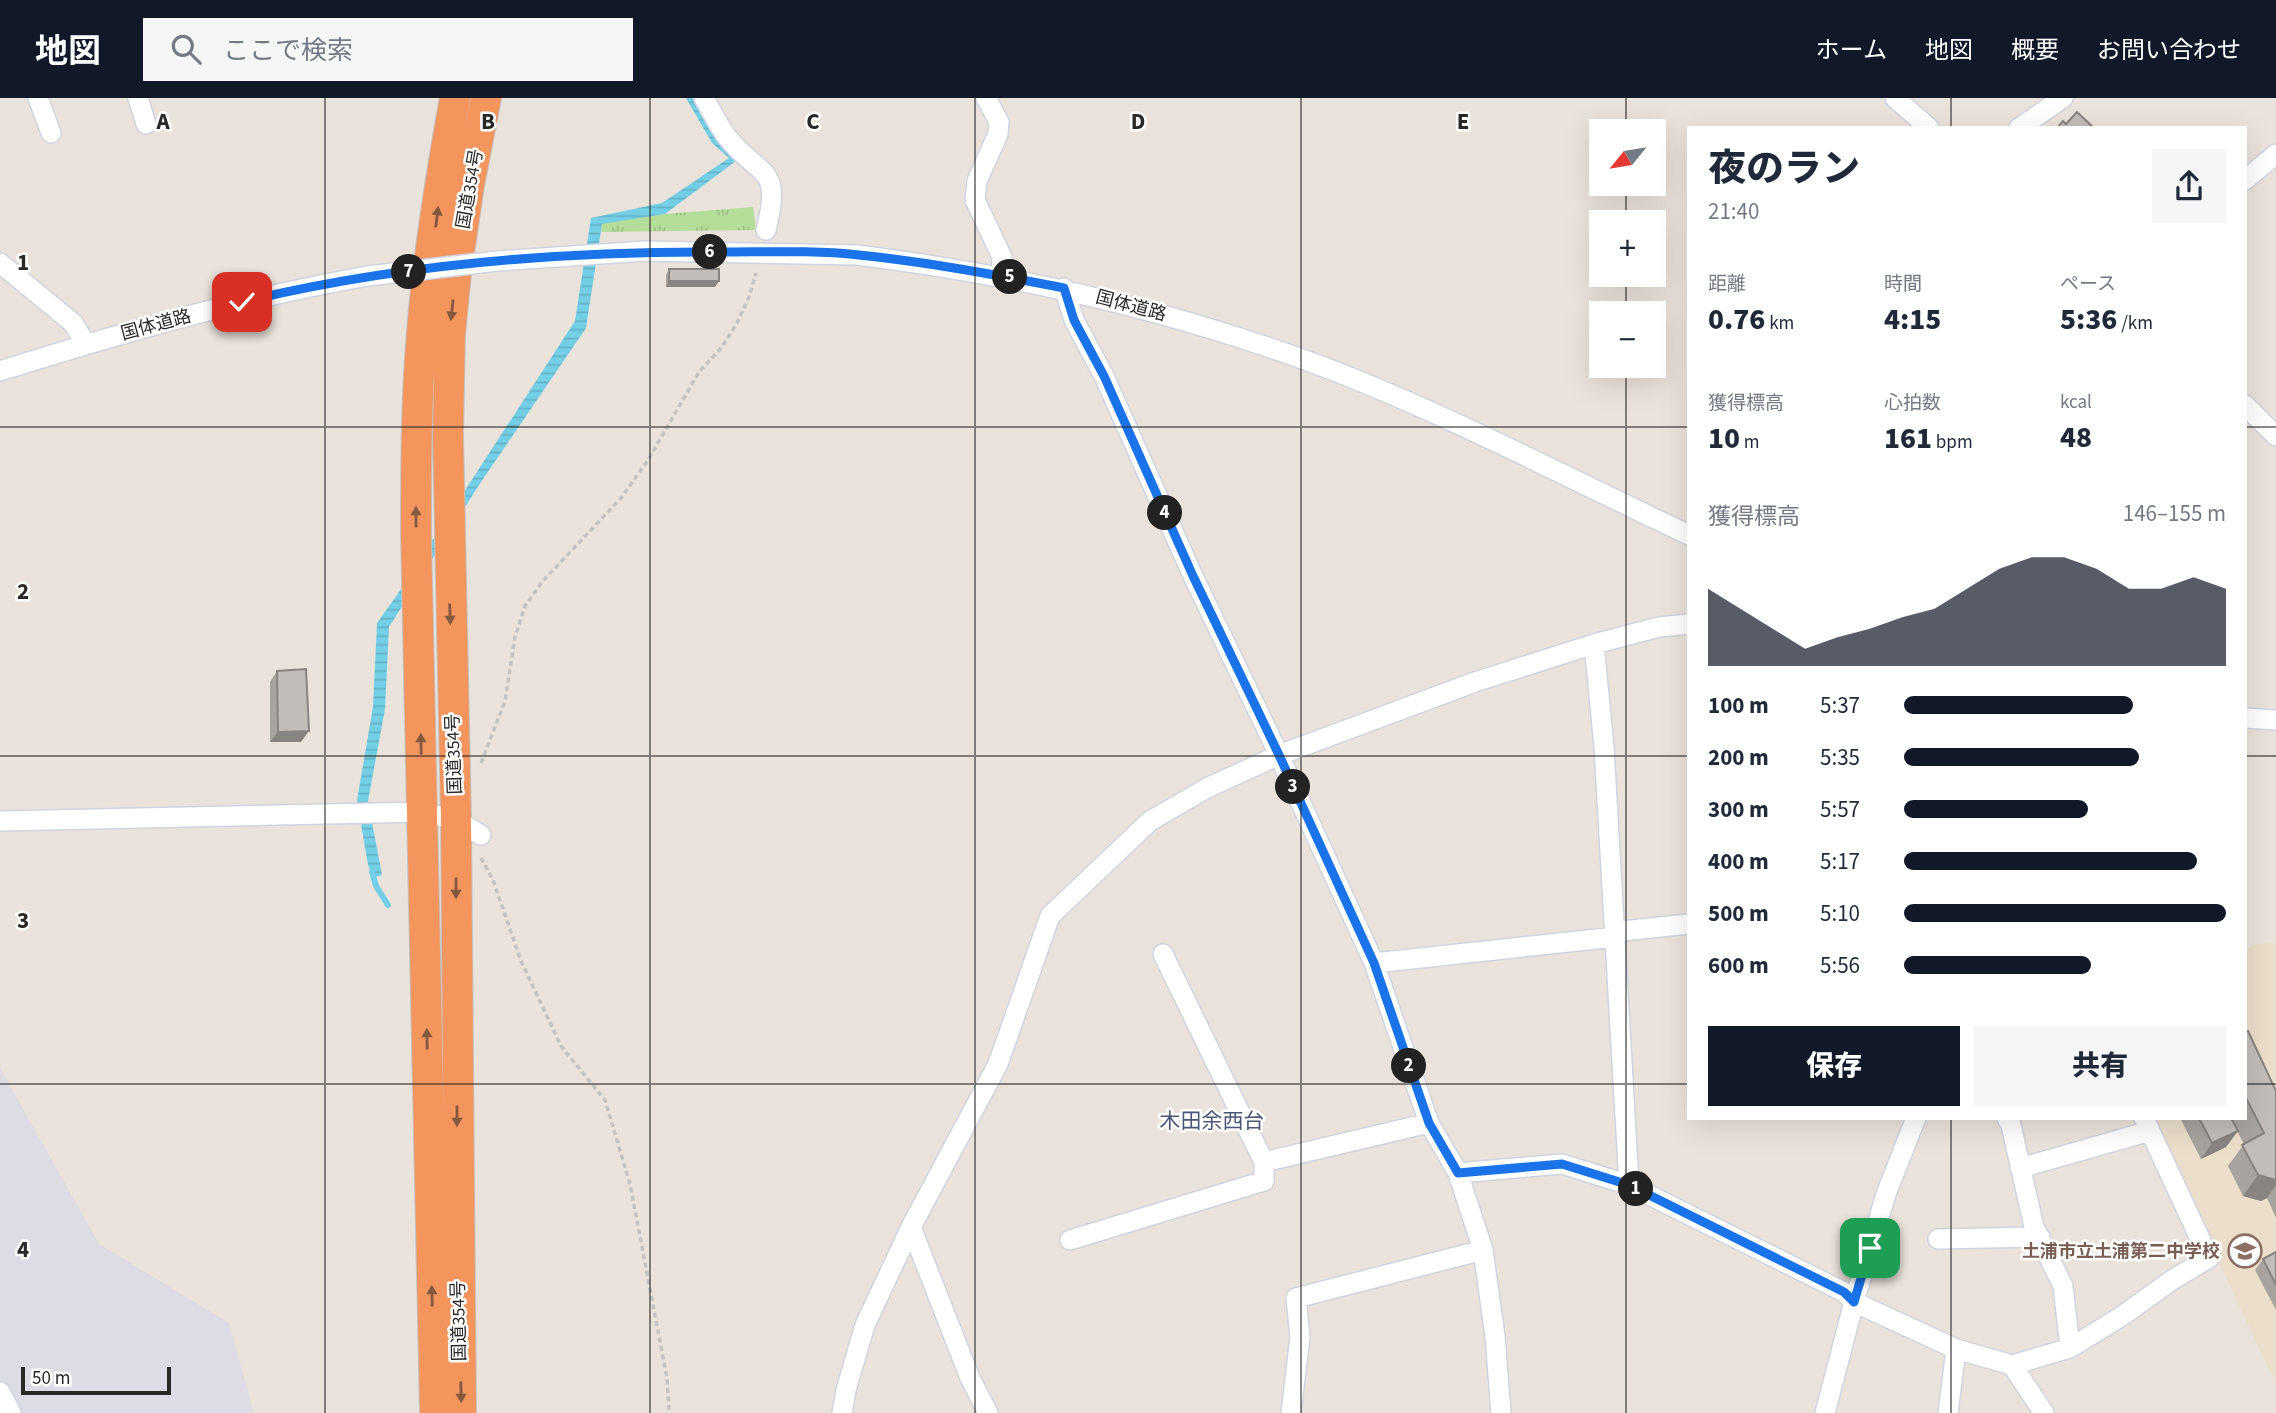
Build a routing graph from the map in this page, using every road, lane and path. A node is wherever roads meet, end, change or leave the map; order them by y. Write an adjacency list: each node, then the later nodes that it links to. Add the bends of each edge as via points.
1 (38, 98): 12 (street)
2 (138, 98): 9 (street)
3 (455, 98): 31 (highway, 国道354号, one-way to 3, via 416,433 423,318)
4 (486, 98): 33 (highway, 国道354号, one-way to 33, via 469,185 450,335 448,531)
5 (704, 98): 15 (street, via 727,137 769,179 773,206)
6 (986, 98): 18 (street, via 999,122 998,134 975,200 1002,257)
7 (1895, 98): 10 (street)
8 (2063, 98): 11 (street)
9 (146, 124)
10 (1927, 126)
11 (2022, 126)
12 (51, 133)
13 (2276, 154): 14 (street)
14 (2247, 178)
15 (766, 230)
16 (0, 262): 20 (street, via 73,323)
17 (756, 270): 30 (path, via 737,323 699,372 648,460 622,497 525,606 515,636 505,701 481,761)
18 (1001, 276): 19 (street, 国体道路); 20 (street, 国体道路, bridge, via 857,255 645,251 497,261 290,290)
19 (1064, 288): 24 (street, 国体道路, via 1205,327 1324,368 1412,404); 29 (street, via 1074,320)
20 (86, 344): 21 (street, 国体道路)
21 (0, 371)
22 (2247, 407): 23 (street)
23 (2276, 436)
24 (1687, 534)
25 (1687, 624): 26 (street)
26 (1594, 644): 29 (street, via 1475,682); 35 (street)
27 (2247, 718): 28 (street)
28 (2276, 720)
29 (1279, 755): 37 (street); 46 (street, via 1150,821 1050,916 998,1064)
30 (481, 775)
31 (422, 813): 32 (street); 33 (street); 57 (highway, 国道354号, one-way to 31)
32 (0, 821)
33 (468, 828): 58 (highway, 国道354号, one-way to 58); 59 (path, via 561,1046 605,1100 630,1184 667,1378)
34 (1687, 923): 35 (street, via 1622,931)
35 (1615, 937): 37 (street); 45 (street)
36 (1163, 954): 42 (street)
37 (1374, 963): 40 (street)
38 (1915, 1120): 51 (street, via 1886,1194)
39 (2008, 1120): 43 (street)
40 (1429, 1123): 42 (street); 44 (street)
41 (2147, 1124): 43 (street); 52 (street, via 2209,1258)
42 (1264, 1163): 49 (street, via 1264,1181)
43 (2020, 1168): 47 (street)
44 (1458, 1173): 45 (street, via 1562,1164); 50 (street)
45 (1629, 1185): 51 (street, via 1844,1292)
46 (911, 1227): 60 (street, via 865,1325); 61 (street)
47 (2040, 1237): 48 (street); 52 (street, via 2063,1286)
48 (1938, 1239)
49 (1069, 1240)
50 (1483, 1250): 62 (street, via 1296,1298 1300,1338); 63 (street)
51 (1854, 1302): 53 (street); 64 (street)
52 (2070, 1348): 54 (street)
53 (1956, 1349): 54 (street); 65 (street)
54 (2012, 1365): 66 (street)
55 (0, 1392): 56 (street)
56 (11, 1413)
57 (435, 1413)
58 (461, 1413)
59 (668, 1413)
60 (842, 1413)
61 (988, 1413)
62 (1290, 1413)
63 (1501, 1413)
64 (1825, 1413)
65 (1948, 1413)
66 (2044, 1413)

